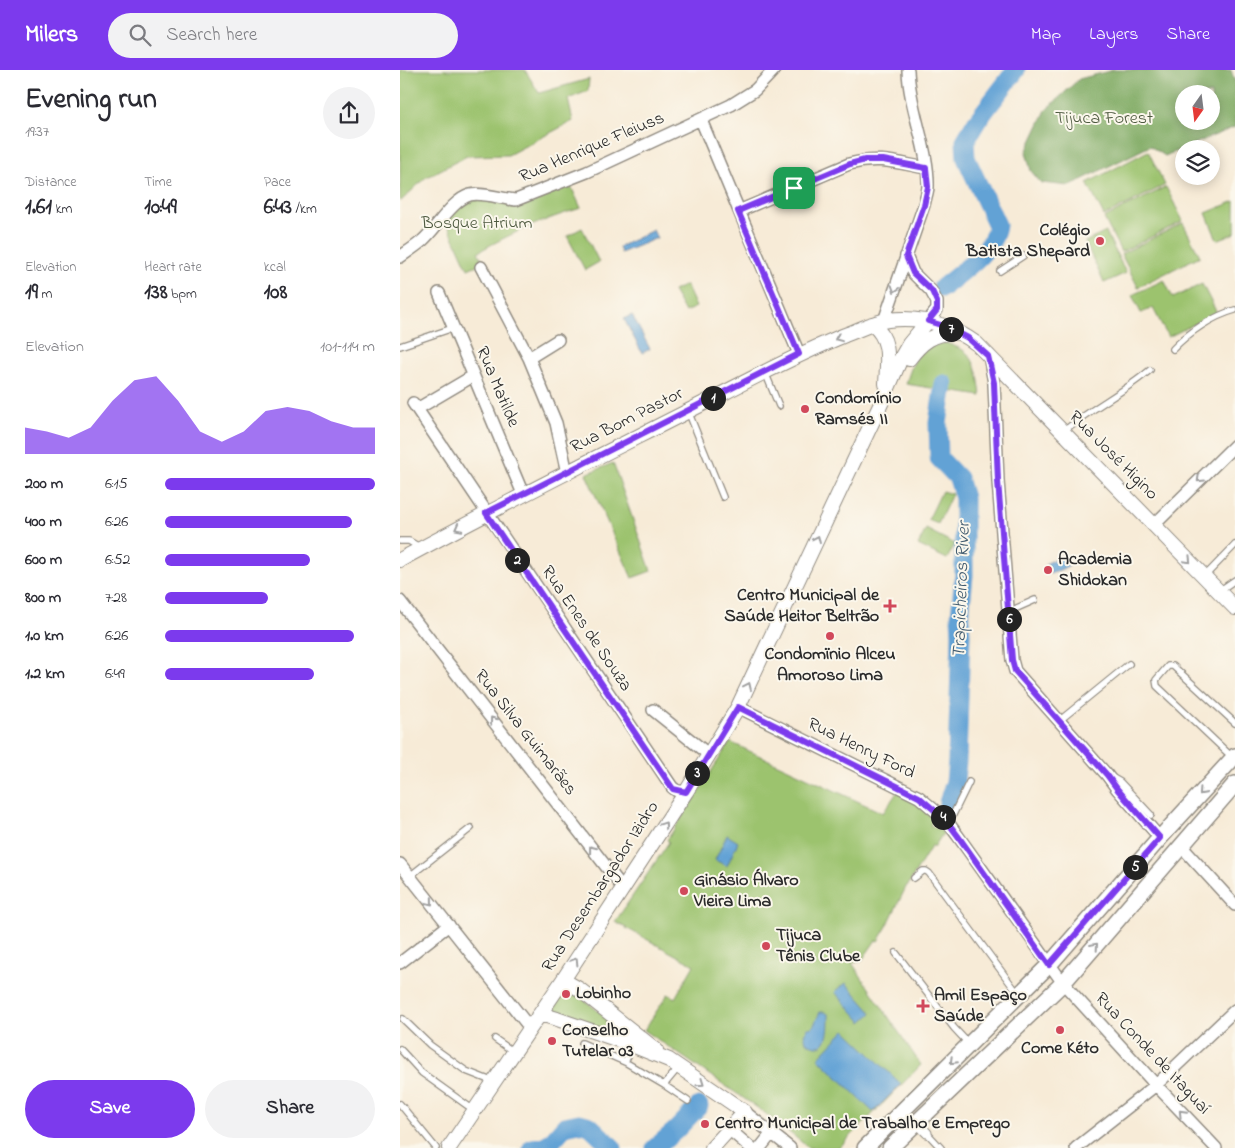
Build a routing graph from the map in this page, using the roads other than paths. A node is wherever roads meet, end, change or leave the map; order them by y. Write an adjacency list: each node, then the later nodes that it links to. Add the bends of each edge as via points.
1 (774, 70): 3 (street, Rua Henrique Fleiuss, via 755,90)
2 (908, 70): 4 (street)
3 (701, 120): 5 (street); 8 (street, Rua Henrique Fleiuss, via 516,200 468,195 422,241)
4 (926, 168): 5 (street, via 865,160); 6 (street, via 928,187 924,205)
5 (738, 211): 20 (street)
6 (906, 256): 13 (street, via 913,273 932,291 937,302 937,310); 14 (street, one-way to 14)
7 (1023, 256): 10 (lane)
8 (400, 257)
9 (481, 267): 22 (street)
10 (1000, 272)
11 (439, 293): 15 (street, Rua Matilde)
12 (1235, 310): 19 (lane, via 1200,327)
13 (928, 321): 14 (street, Rua Bom Pastor); 16 (street, Rua Bom Pastor); 26 (street, Rua Desembargador Izidro, via 905,351)
14 (878, 322): 20 (street, Rua Bom Pastor, one-way to 20); 26 (street, via 886,346)
15 (453, 328): 18 (lane); 25 (street, Rua Matilde)
16 (962, 334): 21 (street, Rua José Higino); 26 (street, Rua Desembargador Izidro, via 947,333 928,339 916,349)
17 (558, 340): 22 (street)
18 (400, 346)
19 (1173, 348)
20 (799, 354): 24 (street, Rua Bom Pastor)
21 (988, 356): 29 (street, Rua José Higino); 46 (street, via 994,383)
22 (529, 358): 31 (street, via 556,423)
23 (1150, 370): 29 (lane)
24 (765, 372): 27 (lane); 28 (street, Rua Bom Pastor)
25 (473, 376): 32 (street, Rua Matilde); 34 (street, Rua Enes de Souza, via 415,406)
26 (885, 395): 48 (street, Rua Desembargador Izidro, one-way to 26)
27 (779, 406)
28 (688, 411): 31 (street, Rua Bom Pastor); 33 (lane)
29 (1063, 433): 35 (street, Rua José Higino)
30 (1235, 445): 35 (street, one-way to 35)
31 (567, 472): 32 (street, Rua Bom Pastor)
32 (523, 494): 34 (street, Rua Bom Pastor)
33 (724, 497)
34 (486, 513): 38 (street, Rua Bom Pastor, one-way to 38); 57 (street, Rua Enes de Souza, via 672,787)
35 (1154, 525): 40 (street, Rua José Higino, one-way to 40)
36 (400, 541): 38 (lane, via 409,541)
37 (1235, 545): 40 (lane)
38 (421, 548): 39 (street, Rua Bom Pastor)
39 (400, 560)
40 (1204, 577): 42 (street, Rua José Higino)
41 (1235, 580): 42 (lane)
42 (1218, 591): 45 (street, Rua José Higino)
43 (1036, 600): 46 (lane)
44 (400, 601): 66 (street, Rua Silva Guimarães, one-way to 44)
45 (1235, 608)
46 (1008, 612): 50 (street, via 1015,671)
47 (1129, 664): 50 (lane)
48 (738, 707): 52 (street, Rua Desembargador Izidro); 59 (street, Rua Henry Ford, via 919,797)
49 (653, 710): 52 (street)
50 (1058, 722): 54 (street)
51 (1235, 723): 53 (lane, via 1173,666 1168,666 1156,680 1157,686)
52 (708, 754): 57 (street, Rua Desembargador Izidro)
53 (1234, 757): 61 (main road, one-way to 61)
54 (1107, 775): 58 (lane, via 1120,782); 61 (street)
55 (968, 782): 59 (lane)
56 (1235, 784): 62 (main road)
57 (686, 792): 66 (street, Rua Desembargador Izidro, one-way to 57)
58 (1151, 815)
59 (949, 824): 71 (street, Rua Henry Ford)
60 (471, 828): 64 (lane)
61 (1160, 838): 71 (main road)
62 (1182, 847): 67 (street); 73 (main road, one-way to 62)
63 (400, 864): 64 (street)
64 (410, 876): 68 (street, one-way to 68)
65 (914, 878): 74 (lane, via 926,870 929,873)
66 (622, 887): 72 (street, Rua Desembargador Izidro, one-way to 66)
67 (1235, 905)
68 (449, 925): 70 (street); 77 (street)
69 (896, 953): 80 (lane)
70 (400, 964)
71 (1049, 965): 73 (street, Rua Henry Ford); 74 (main road)
72 (563, 980): 77 (street, Rua Desembargador Izidro); 85 (street, via 580,989)
73 (1063, 983): 88 (street, Rua Conde de Itaguaí); 93 (main road)
74 (1019, 995): 80 (main road)
75 (1235, 1010): 88 (street)
76 (403, 1019): 86 (lane, via 466,1071)
77 (534, 1022): 81 (street, via 546,1016); 83 (street, Rua Desembargador Izidro)
78 (495, 1040): 83 (lane)
79 (582, 1043): 84 (lane)
80 (970, 1044): 101 (main road, one-way to 101)
81 (633, 1045): 84 (lane); 85 (street)
82 (400, 1049): 91 (lane, via 422,1073)
83 (514, 1052): 86 (street, Rua Desembargador Izidro)
84 (625, 1062): 87 (lane)
85 (674, 1064): 87 (lane); 92 (street, one-way to 92)
86 (494, 1082): 91 (street, Rua Desembargador Izidro)
87 (664, 1085): 89 (lane)
88 (1156, 1085): 104 (street); 105 (street, Rua Conde de Itaguaí, one-way to 88)
89 (688, 1101)
90 (400, 1104): 97 (lane)
91 (475, 1110): 98 (street, Rua Desembargador Izidro)
92 (745, 1112): 94 (street); 96 (street)
93 (916, 1122): 95 (street); 102 (main road)
94 (730, 1130): 96 (street); 99 (street)
95 (927, 1133): 103 (lane)
96 (763, 1145): 100 (street)
97 (436, 1148)
98 (449, 1148)
99 (712, 1148)
100 (790, 1148)
101 (865, 1148)
102 (890, 1148)
103 (941, 1148)
104 (1076, 1148)
105 (1216, 1148)

